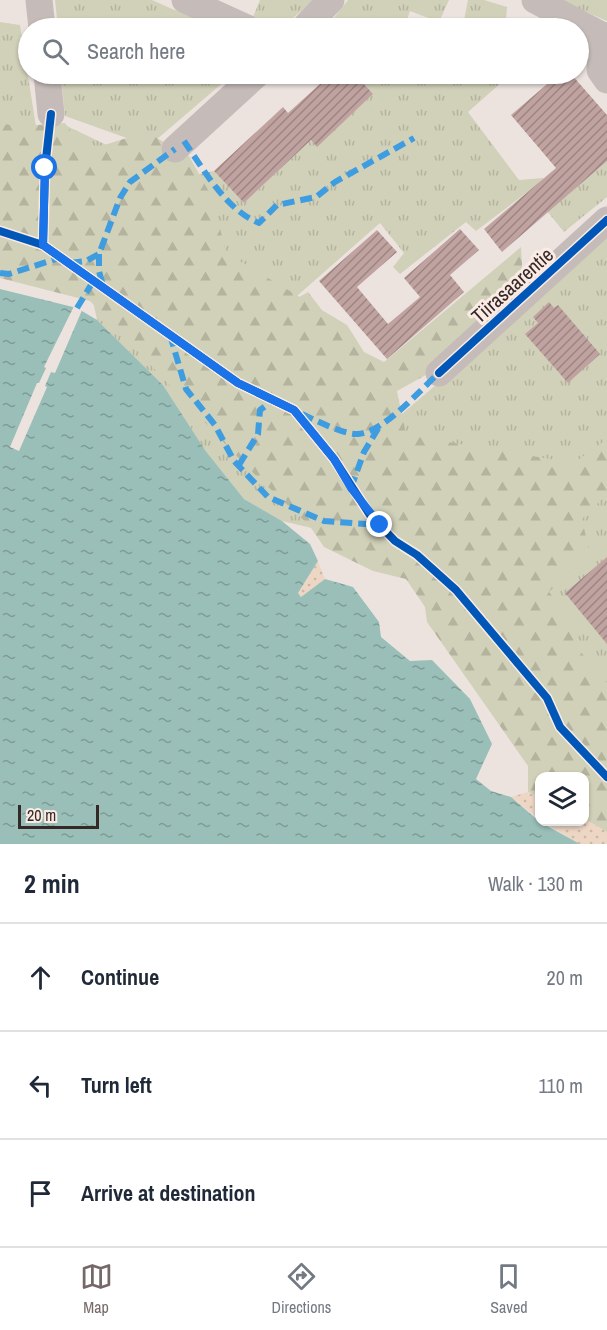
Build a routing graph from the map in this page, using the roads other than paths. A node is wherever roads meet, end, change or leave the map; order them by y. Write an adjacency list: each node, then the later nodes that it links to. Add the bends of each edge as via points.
1 (39, 0): 5 (street)
2 (184, 0): 6 (street)
3 (331, 0): 7 (street)
4 (535, 0): 8 (street)
5 (41, 18)
6 (224, 18)
7 (314, 18)
8 (569, 18)
9 (589, 29): 10 (street)
10 (605, 37): 11 (street, via 600,70)
11 (607, 80)
12 (48, 84): 14 (street)
13 (246, 84): 15 (street)
14 (51, 114)
15 (176, 149)
16 (604, 230): 17 (street, Tiirasaarentie)
17 (439, 373)

